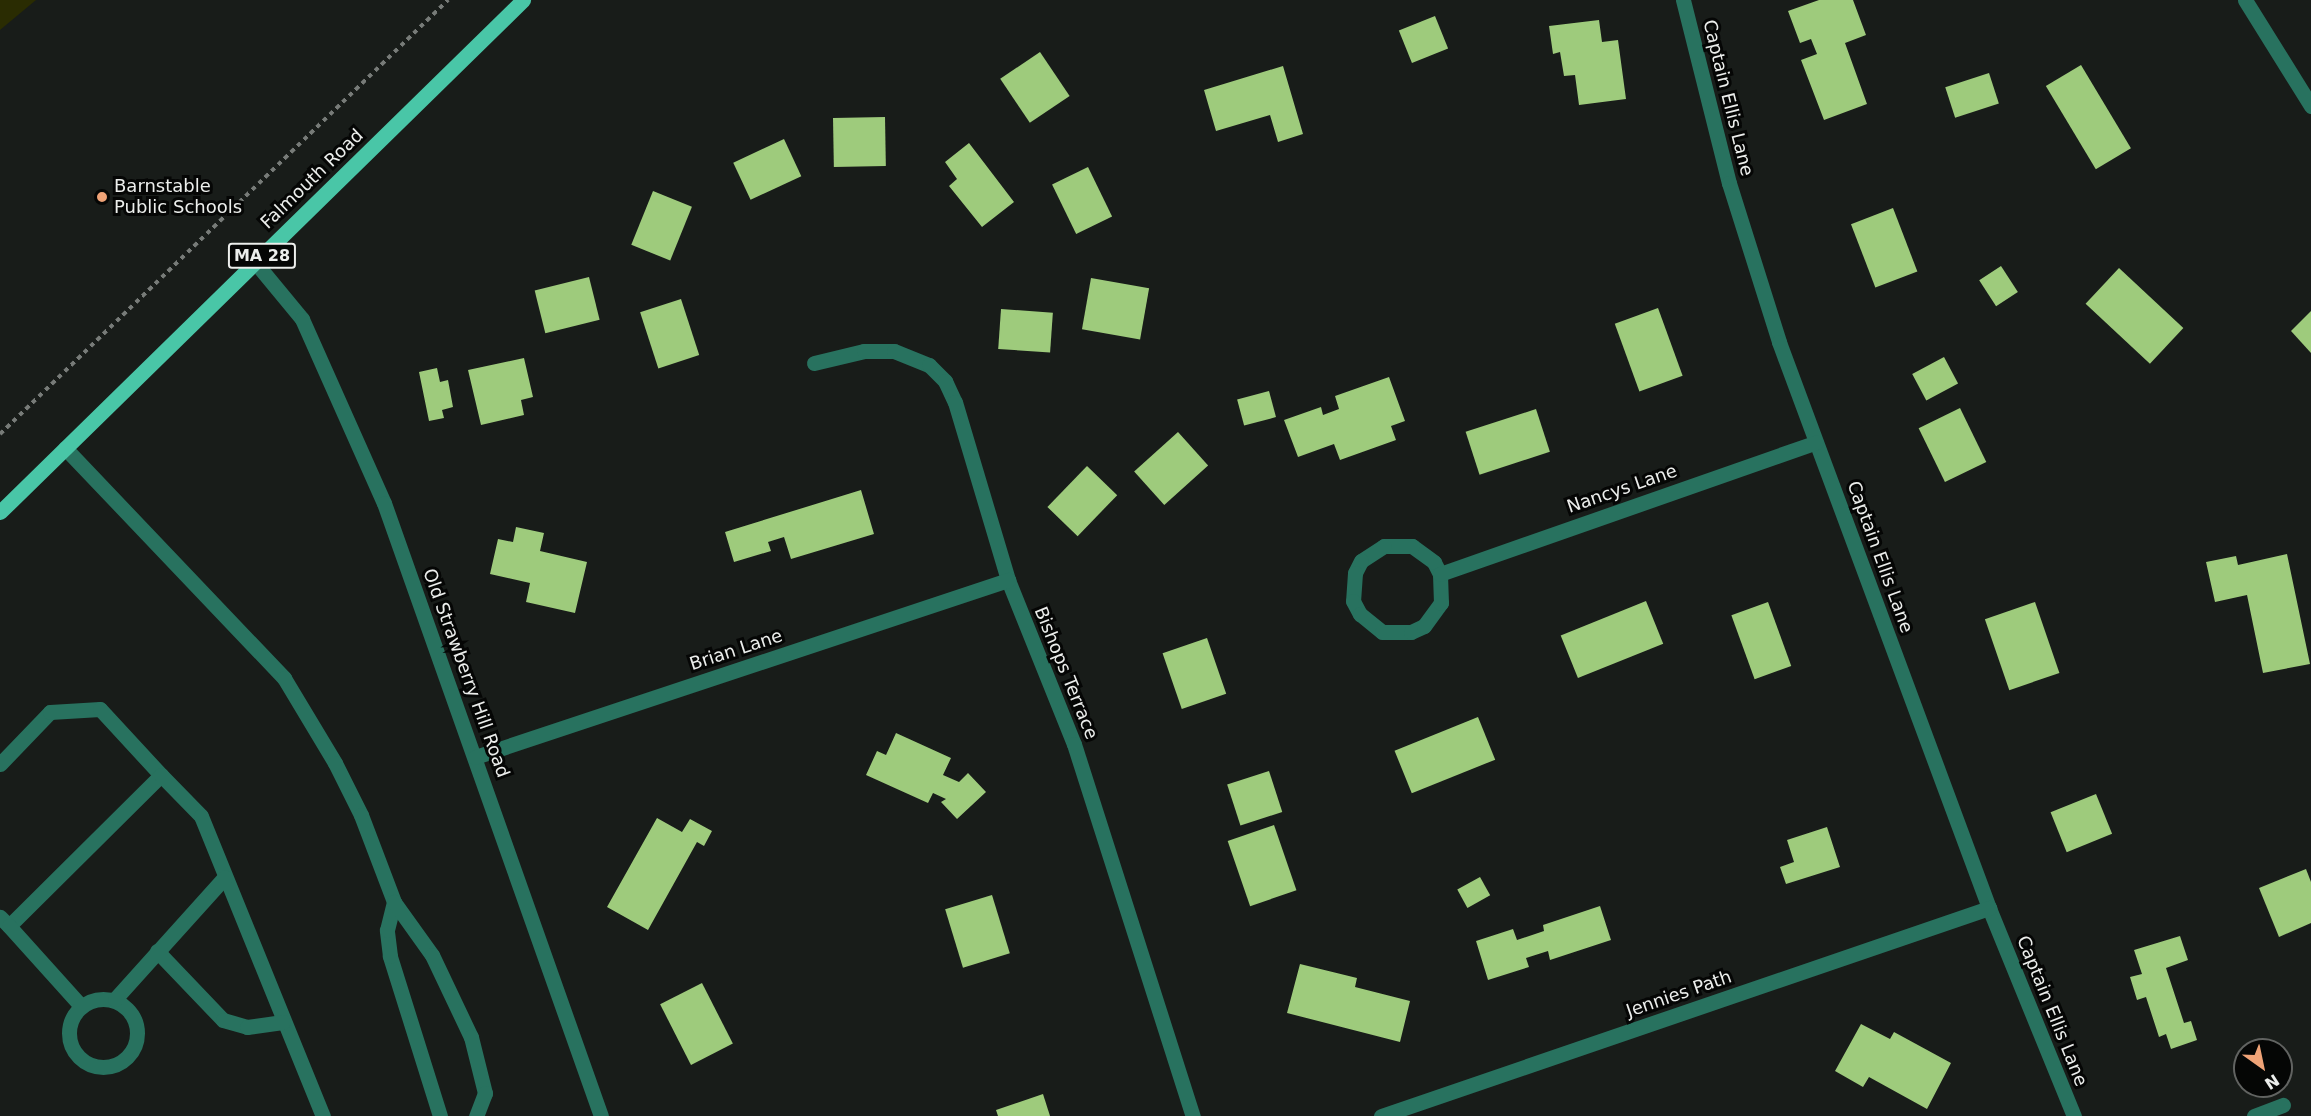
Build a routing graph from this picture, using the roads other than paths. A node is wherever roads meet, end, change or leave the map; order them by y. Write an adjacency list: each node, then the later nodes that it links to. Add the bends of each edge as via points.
1 (524, 0): 5 (main road, Falmouth Road / MA 28)
2 (1683, 0): 7 (street, Captain Ellis Lane, via 1729,183 1779,342)
3 (2245, 0): 4 (street)
4 (2311, 106)
5 (255, 262): 8 (main road, Falmouth Road / MA 28); 12 (street, Old Strawberry Hill Road, via 302,319 384,503)
6 (814, 363): 11 (street, Bishops Terrace, via 856,352 894,351 928,365 945,381)
7 (1816, 442): 10 (street, Nancys Lane); 17 (street, Captain Ellis Lane)
8 (65, 448): 9 (main road, Falmouth Road / MA 28); 16 (street, via 284,678 361,815)
9 (0, 512)
10 (1440, 574): 10 (street, via 1441,603 1424,626 1411,632 1382,632 1360,614 1353,601 1355,573 1361,561 1384,546 1412,546 1434,562)
11 (1008, 580): 12 (street, Brian Lane); 28 (street, Bishops Terrace, via 1074,744)
12 (476, 757): 27 (street, Old Strawberry Hill Road)
13 (0, 764): 14 (street, via 50,712 100,709)
14 (161, 775): 15 (street, via 201,816); 18 (street)
15 (225, 877): 19 (street); 22 (street)
16 (394, 902): 25 (street, via 387,930 390,956); 26 (street, via 432,955 471,1037 485,1092)
17 (1989, 908): 29 (street, Jennies Path); 30 (street, Captain Ellis Lane)
18 (4, 921): 21 (street)
19 (157, 951): 20 (street); 22 (street, via 222,1020 247,1027)
20 (115, 999): 21 (street, via 102,998); 21 (street, via 131,1013 138,1034 129,1054 110,1066 87,1064 72,1047 69,1025)
21 (81, 1006)
22 (283, 1022): 24 (street)
23 (2283, 1106): 31 (street)
24 (323, 1116)
25 (441, 1116)
26 (476, 1116)
27 (601, 1116)
28 (1193, 1116)
29 (1381, 1116)
30 (2074, 1116)
31 (2254, 1116)

